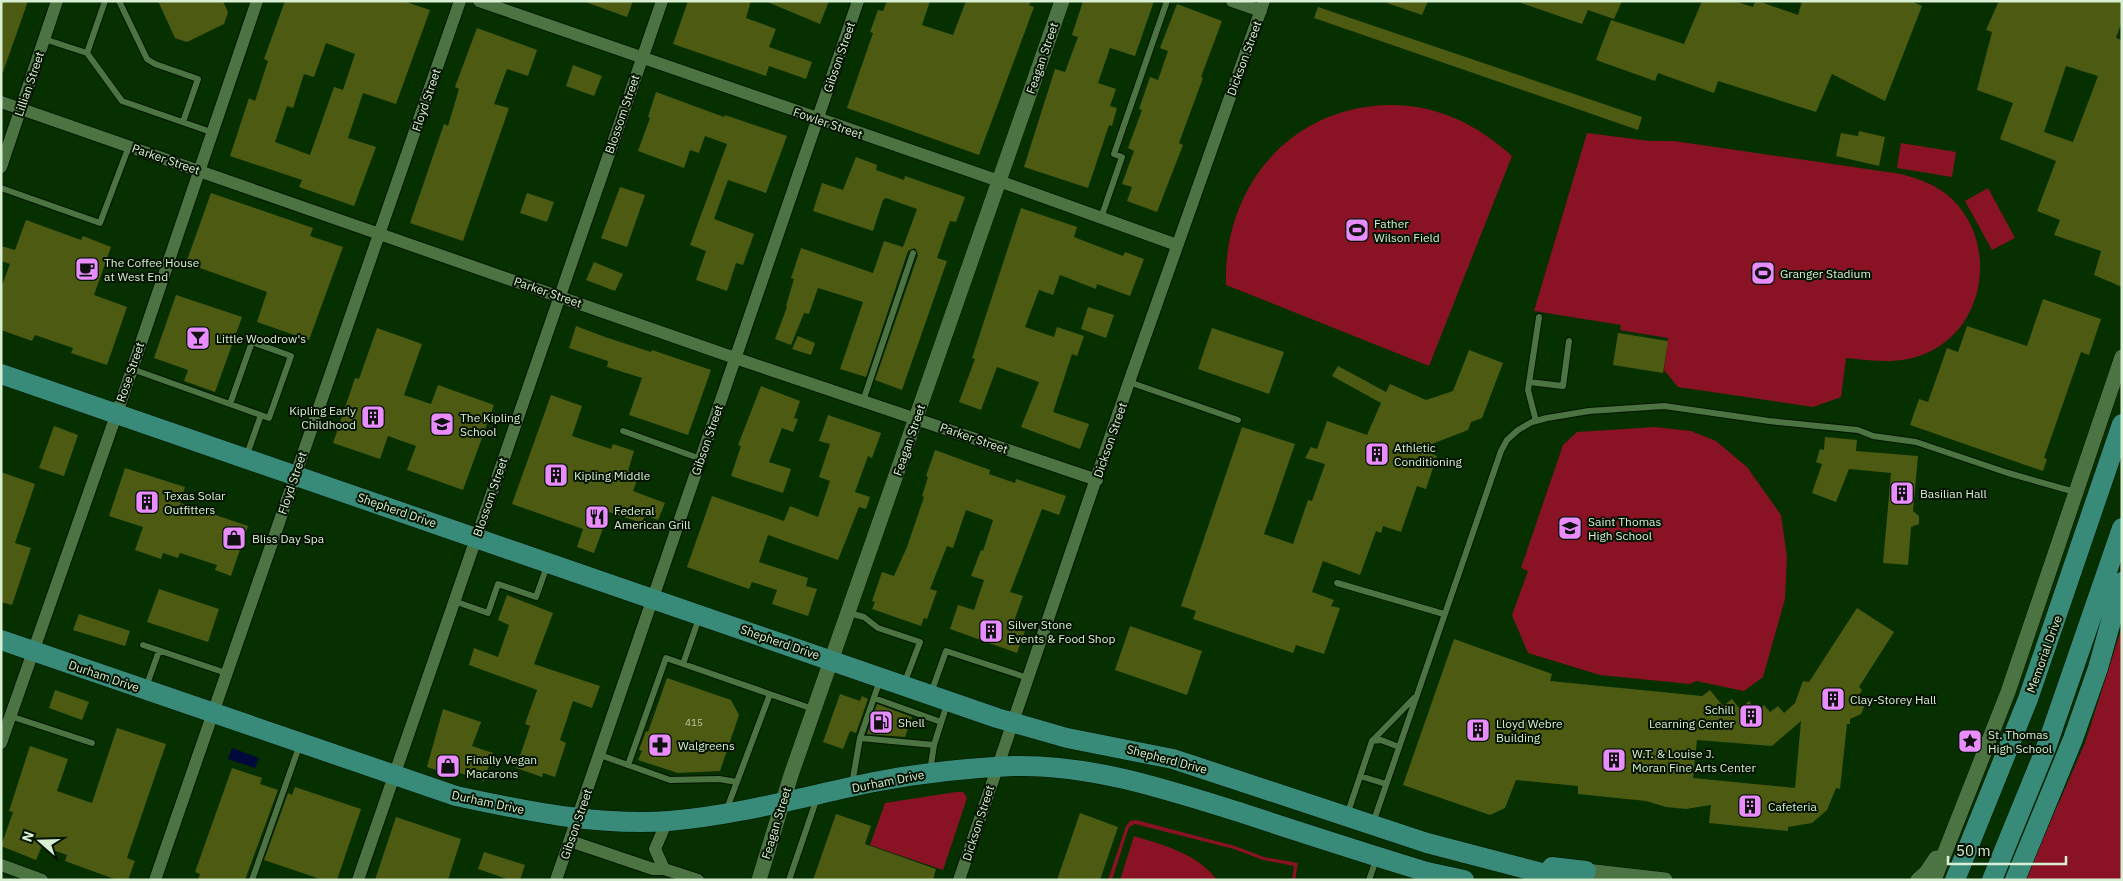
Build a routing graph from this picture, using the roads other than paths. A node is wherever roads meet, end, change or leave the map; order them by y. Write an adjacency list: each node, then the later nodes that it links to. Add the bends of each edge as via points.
1 (57, 1): 13 (street, Lillian Street)
2 (106, 1): 14 (lane)
3 (119, 1): 19 (lane, via 147,59 198,79)
4 (257, 1): 20 (street, Rose Street)
5 (460, 1): 27 (street, Floyd Street)
6 (478, 1): 15 (street, Fowler Street)
7 (662, 1): 15 (street, Blossom Street)
8 (858, 1): 18 (street, Gibson Street)
9 (1062, 1): 24 (street, Feagan Street)
10 (1167, 1): 26 (lane, via 1114,154 1122,157)
11 (1232, 1): 12 (street)
12 (1262, 6): 28 (street, Dickson Street)
13 (44, 40): 14 (lane); 17 (street, Lillian Street)
14 (86, 53): 19 (lane, via 122,101)
15 (642, 58): 18 (street, Fowler Street); 30 (street, Blossom Street)
16 (1, 102): 17 (street, Parker Street)
17 (20, 109): 21 (street, Parker Street); 22 (street, Lillian Street)
18 (817, 120): 24 (street, Fowler Street); 34 (street, Gibson Street)
19 (183, 122): 20 (lane)
20 (211, 132): 23 (street, Rose Street)
21 (129, 146): 23 (street, Parker Street); 25 (lane, via 100,223)
22 (1, 167)
23 (198, 170): 27 (street, Parker Street); 35 (street, Rose Street)
24 (999, 181): 26 (street, Fowler Street); 43 (street, Feagan Street)
25 (1, 188)
26 (1101, 218): 28 (street, Fowler Street)
27 (379, 234): 30 (street, Parker Street); 50 (street, Floyd Street)
28 (1177, 245): 37 (street, Dickson Street)
29 (913, 253): 39 (lane)
30 (560, 296): 34 (street, Parker Street); 54 (street, Blossom Street)
31 (1540, 317): 38 (lane)
32 (1569, 341): 38 (lane, via 1562,386)
33 (2122, 356): 52 (street)
34 (735, 358): 39 (street, Parker Street); 49 (street, Gibson Street)
35 (132, 369): 40 (lane); 41 (street, Rose Street)
36 (1, 374): 41 (main road, Shepherd Drive)
37 (1129, 382): 44 (lane); 51 (street, Dickson Street)
38 (1529, 382): 45 (lane)
39 (863, 401): 43 (street, Parker Street)
40 (230, 404): 42 (lane); 42 (lane, via 252,342 291,356 269,418)
41 (116, 413): 48 (main road, Shepherd Drive); 65 (street, Rose Street)
42 (261, 415): 48 (lane)
43 (916, 418): 51 (street, Parker Street); 60 (street, Feagan Street)
44 (1238, 420)
45 (1536, 421): 52 (lane, via 1589,411 1664,406 1858,430 1873,436 1916,442); 61 (lane, via 1512,434 1501,451)
46 (2122, 424): 127 (main road, Memorial Drive, via 2028,699)
47 (622, 431): 49 (lane)
48 (246, 458): 50 (main road, Shepherd Drive)
49 (701, 459): 58 (street, Gibson Street)
50 (295, 475): 54 (main road, Shepherd Drive); 69 (street, Floyd Street)
51 (1096, 480): 71 (street, Dickson Street)
52 (2076, 492): 106 (street, via 2008,692)
53 (2122, 528): 128 (main road, via 2046,748)
54 (476, 538): 55 (main road, Shepherd Drive); 59 (street, Blossom Street)
55 (548, 562): 58 (main road, Shepherd Drive); 59 (lane, via 536,597 498,584 488,613)
56 (2122, 582): 129 (main road, via 2098,668 2073,739)
57 (1337, 583): 61 (lane)
58 (653, 599): 62 (main road, Shepherd Drive); 90 (street, Gibson Street)
59 (454, 601): 94 (street, Blossom Street)
60 (849, 612): 67 (street, Feagan Street); 72 (lane, via 878,628 920,642)
61 (1444, 614): 75 (lane)
62 (700, 615): 67 (main road, Shepherd Drive); 68 (lane)
63 (1, 640): 65 (main road, Durham Drive)
64 (143, 645): 66 (lane)
65 (33, 651): 73 (main road, Durham Drive); 80 (street, Rose Street)
66 (159, 651): 69 (lane); 73 (lane)
67 (832, 660): 70 (main road, Shepherd Drive); 78 (street, Feagan Street)
68 (683, 664): 74 (lane); 91 (lane, via 666,658)
69 (226, 673): 79 (street, Floyd Street)
70 (881, 678): 72 (main road, Shepherd Drive); 76 (lane)
71 (1028, 678): 77 (lane, via 946,651); 82 (street, Dickson Street)
72 (904, 685): 77 (main road, Shepherd Drive)
73 (145, 689): 79 (main road, Durham Drive)
74 (770, 694): 78 (lane); 96 (lane)
75 (1416, 696): 84 (lane); 89 (lane)
76 (874, 698): 81 (lane); 83 (lane)
77 (939, 698): 81 (lane); 82 (main road, Shepherd Drive)
78 (815, 709): 100 (street, Feagan Street)
79 (212, 712): 87 (main road, Durham Drive); 114 (street, Floyd Street)
80 (10, 716): 85 (street, Rose Street); 86 (lane)
81 (941, 722): 88 (lane)
82 (1012, 722): 92 (street, Dickson Street); 102 (main road, Shepherd Drive, via 1067,738 1173,758)
83 (860, 738): 88 (lane); 98 (lane)
84 (1372, 741): 89 (lane, via 1381,740); 95 (lane)
85 (1, 742)
86 (92, 743)
87 (300, 743): 94 (main road, Durham Drive); 115 (lane)
88 (934, 745): 93 (lane)
89 (1399, 747): 97 (lane)
90 (600, 755): 91 (lane); 103 (street, Gibson Street)
91 (628, 765): 96 (lane, via 670,780)
92 (996, 768): 93 (main road, Durham Drive); 108 (main road, via 1031,766 1093,773 1160,787); 121 (street, Dickson Street)
93 (930, 772): 98 (main road, Durham Drive)
94 (394, 776): 103 (main road, Durham Drive, via 456,796); 116 (street, Blossom Street)
95 (1360, 776): 97 (lane); 102 (lane)
96 (737, 782): 101 (lane)
97 (1386, 784): 105 (lane)
98 (852, 787): 99 (main road, Durham Drive)
99 (818, 795): 100 (main road, Durham Drive); 120 (lane)
100 (782, 804): 101 (main road, Durham Drive); 119 (street, Feagan Street)
101 (725, 814): 104 (main road, Durham Drive)
102 (1346, 816): 105 (main road, Shepherd Drive)
103 (577, 819): 104 (main road, Durham Drive); 107 (street, Gibson Street)
104 (667, 821): 111 (street, via 656,849)
105 (1372, 826): 108 (main road, via 1358,840); 112 (main road, Shepherd Drive, via 1488,859)
106 (1951, 836): 125 (street); 126 (street)
107 (570, 841): 111 (street); 117 (street, Gibson Street)
108 (1344, 846): 109 (main road)
109 (1377, 856): 122 (lane); 123 (main road)
110 (1, 866): 113 (street)
111 (662, 874): 118 (street)
112 (1577, 875): 124 (street)
113 (42, 880)
114 (155, 880)
115 (252, 880)
116 (358, 880)
117 (556, 880)
118 (698, 880)
119 (759, 880)
120 (789, 880)
121 (959, 880)
122 (1369, 880)
123 (1464, 880)
124 (1665, 880)
125 (1918, 880)
126 (1934, 880)
127 (1955, 880)
128 (1992, 880)
129 (2015, 880)

